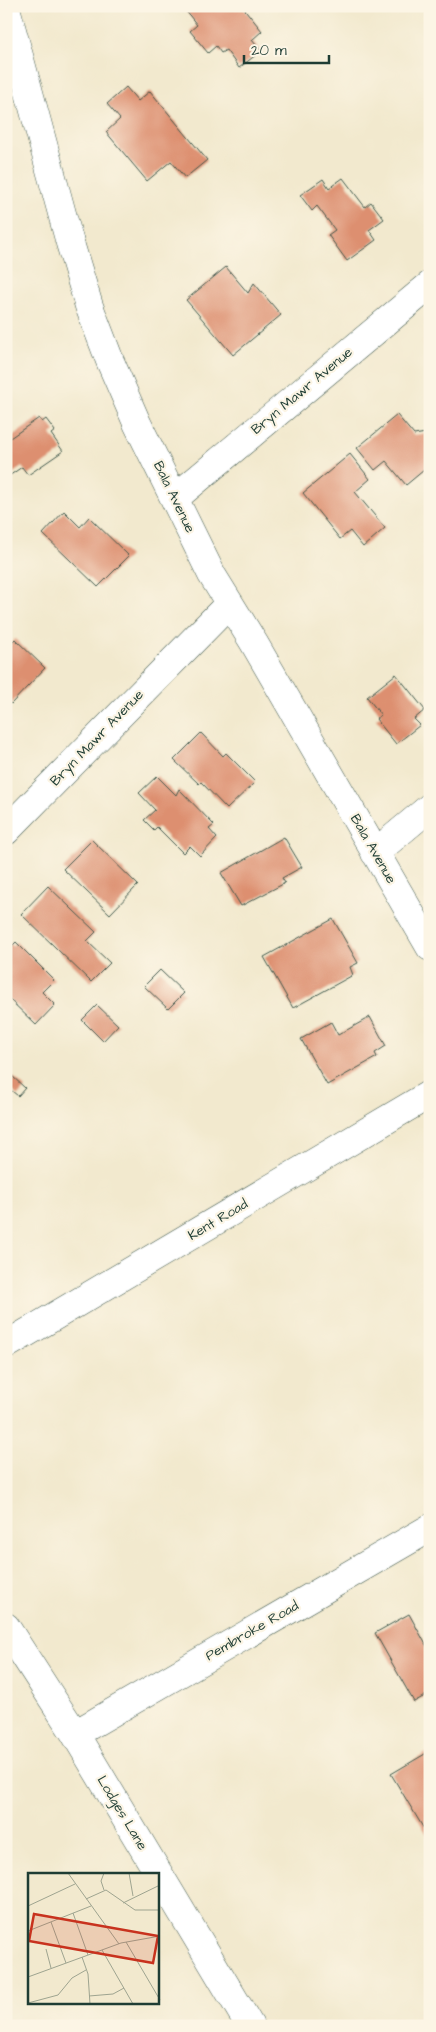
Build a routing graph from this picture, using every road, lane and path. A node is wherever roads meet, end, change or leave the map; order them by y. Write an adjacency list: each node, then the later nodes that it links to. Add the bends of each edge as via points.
1 (10, 6): 2 (street)
2 (6, 8): 4 (street, Bala Avenue, via 89,306 137,423)
3 (430, 284): 4 (street, Bryn Mawr Avenue)
4 (175, 498): 5 (street, Bala Avenue)
5 (229, 604): 7 (street, Bryn Mawr Avenue); 8 (street, Bala Avenue)
6 (430, 807): 8 (street)
7 (6, 831)
8 (375, 853): 9 (street, Bala Avenue)
9 (430, 947)
10 (430, 1094): 11 (street, Kent Road)
11 (6, 1345)
12 (430, 1528): 14 (street, Pembroke Road)
13 (6, 1627): 14 (street, Lodges Lane)
14 (75, 1734): 15 (street, Lodges Lane)
15 (158, 1873)
16 (159, 1874): 17 (street, Lodges Lane)
17 (250, 2026)

